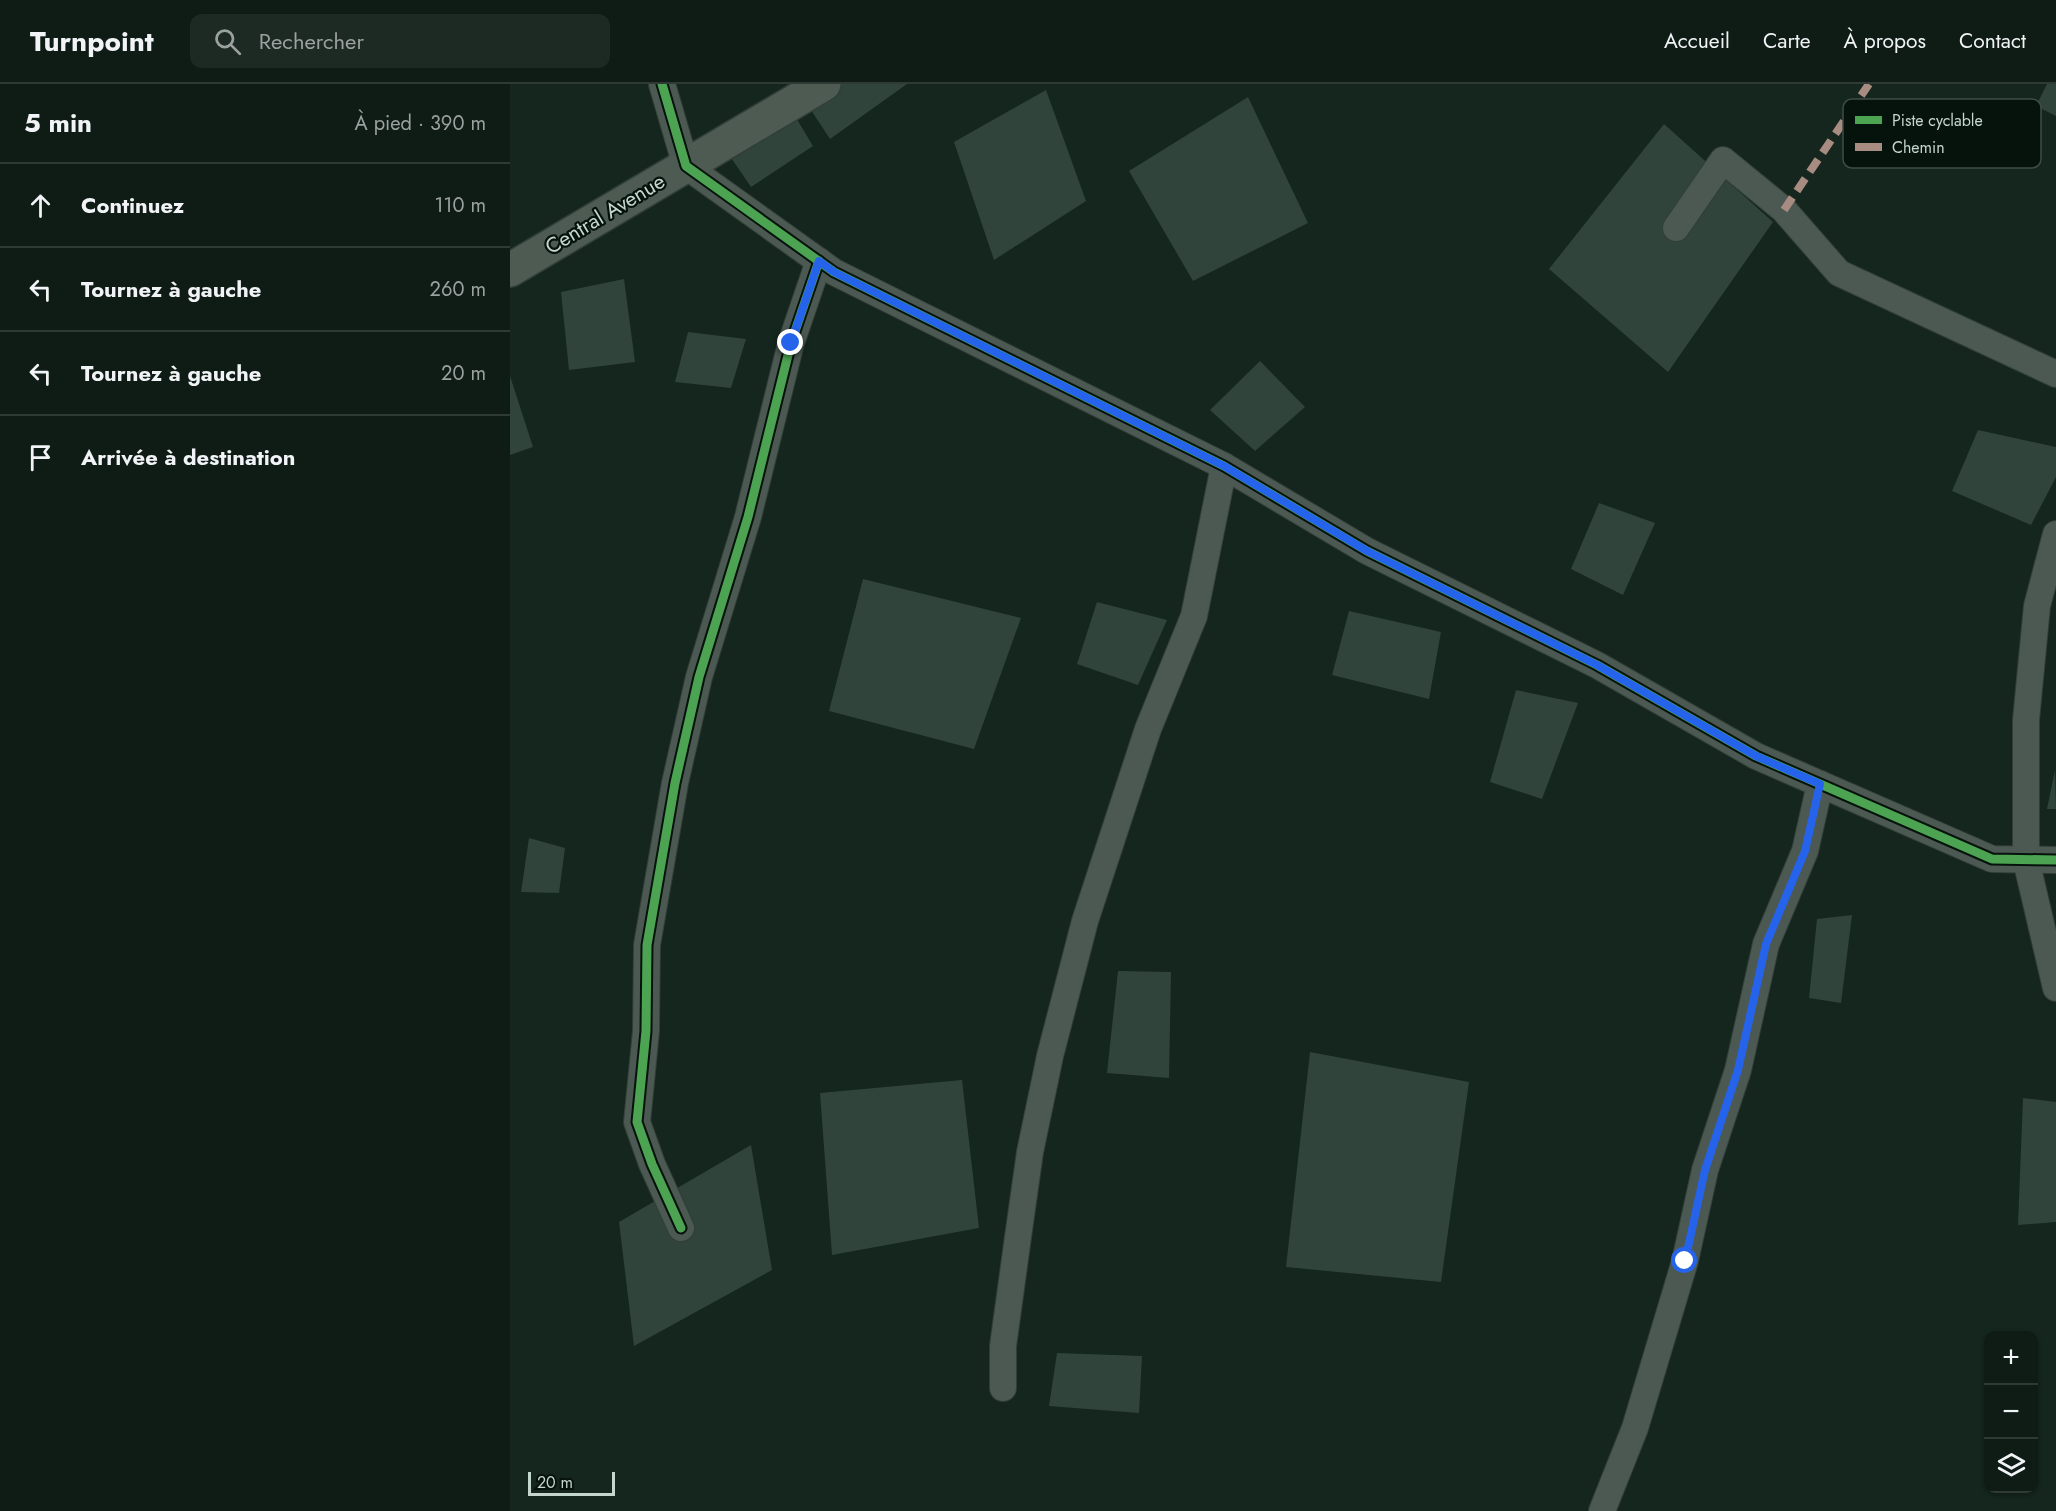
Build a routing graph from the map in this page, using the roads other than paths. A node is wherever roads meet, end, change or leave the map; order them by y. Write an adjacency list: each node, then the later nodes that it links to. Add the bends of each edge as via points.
1 (662, 84): 3 (street)
2 (824, 84): 3 (street, Central Avenue)
3 (687, 166): 5 (street); 6 (street, Central Avenue)
4 (1676, 228): 7 (street, via 1724,160 1784,210 1839,273)
5 (819, 261): 8 (street, via 834,272); 14 (street, via 791,343 748,517 699,677 673,795 647,945 646,1031 637,1122)
6 (510, 270)
7 (2056, 374)
8 (1224, 466): 10 (street, via 1367,551 1597,665 1756,756); 15 (street, via 1194,616 1141,752 1085,921 1050,1056 1019,1227 1004,1346)
9 (2056, 534): 11 (street, via 2037,606 2026,720)
10 (1820, 784): 11 (street, via 1992,859); 16 (street, via 1805,851 1766,944 1738,1070 1705,1170 1685,1261 1635,1428)
11 (2026, 860): 12 (street); 13 (street)
12 (2056, 860)
13 (2056, 988)
14 (681, 1228)
15 (1003, 1388)
16 (1602, 1511)

